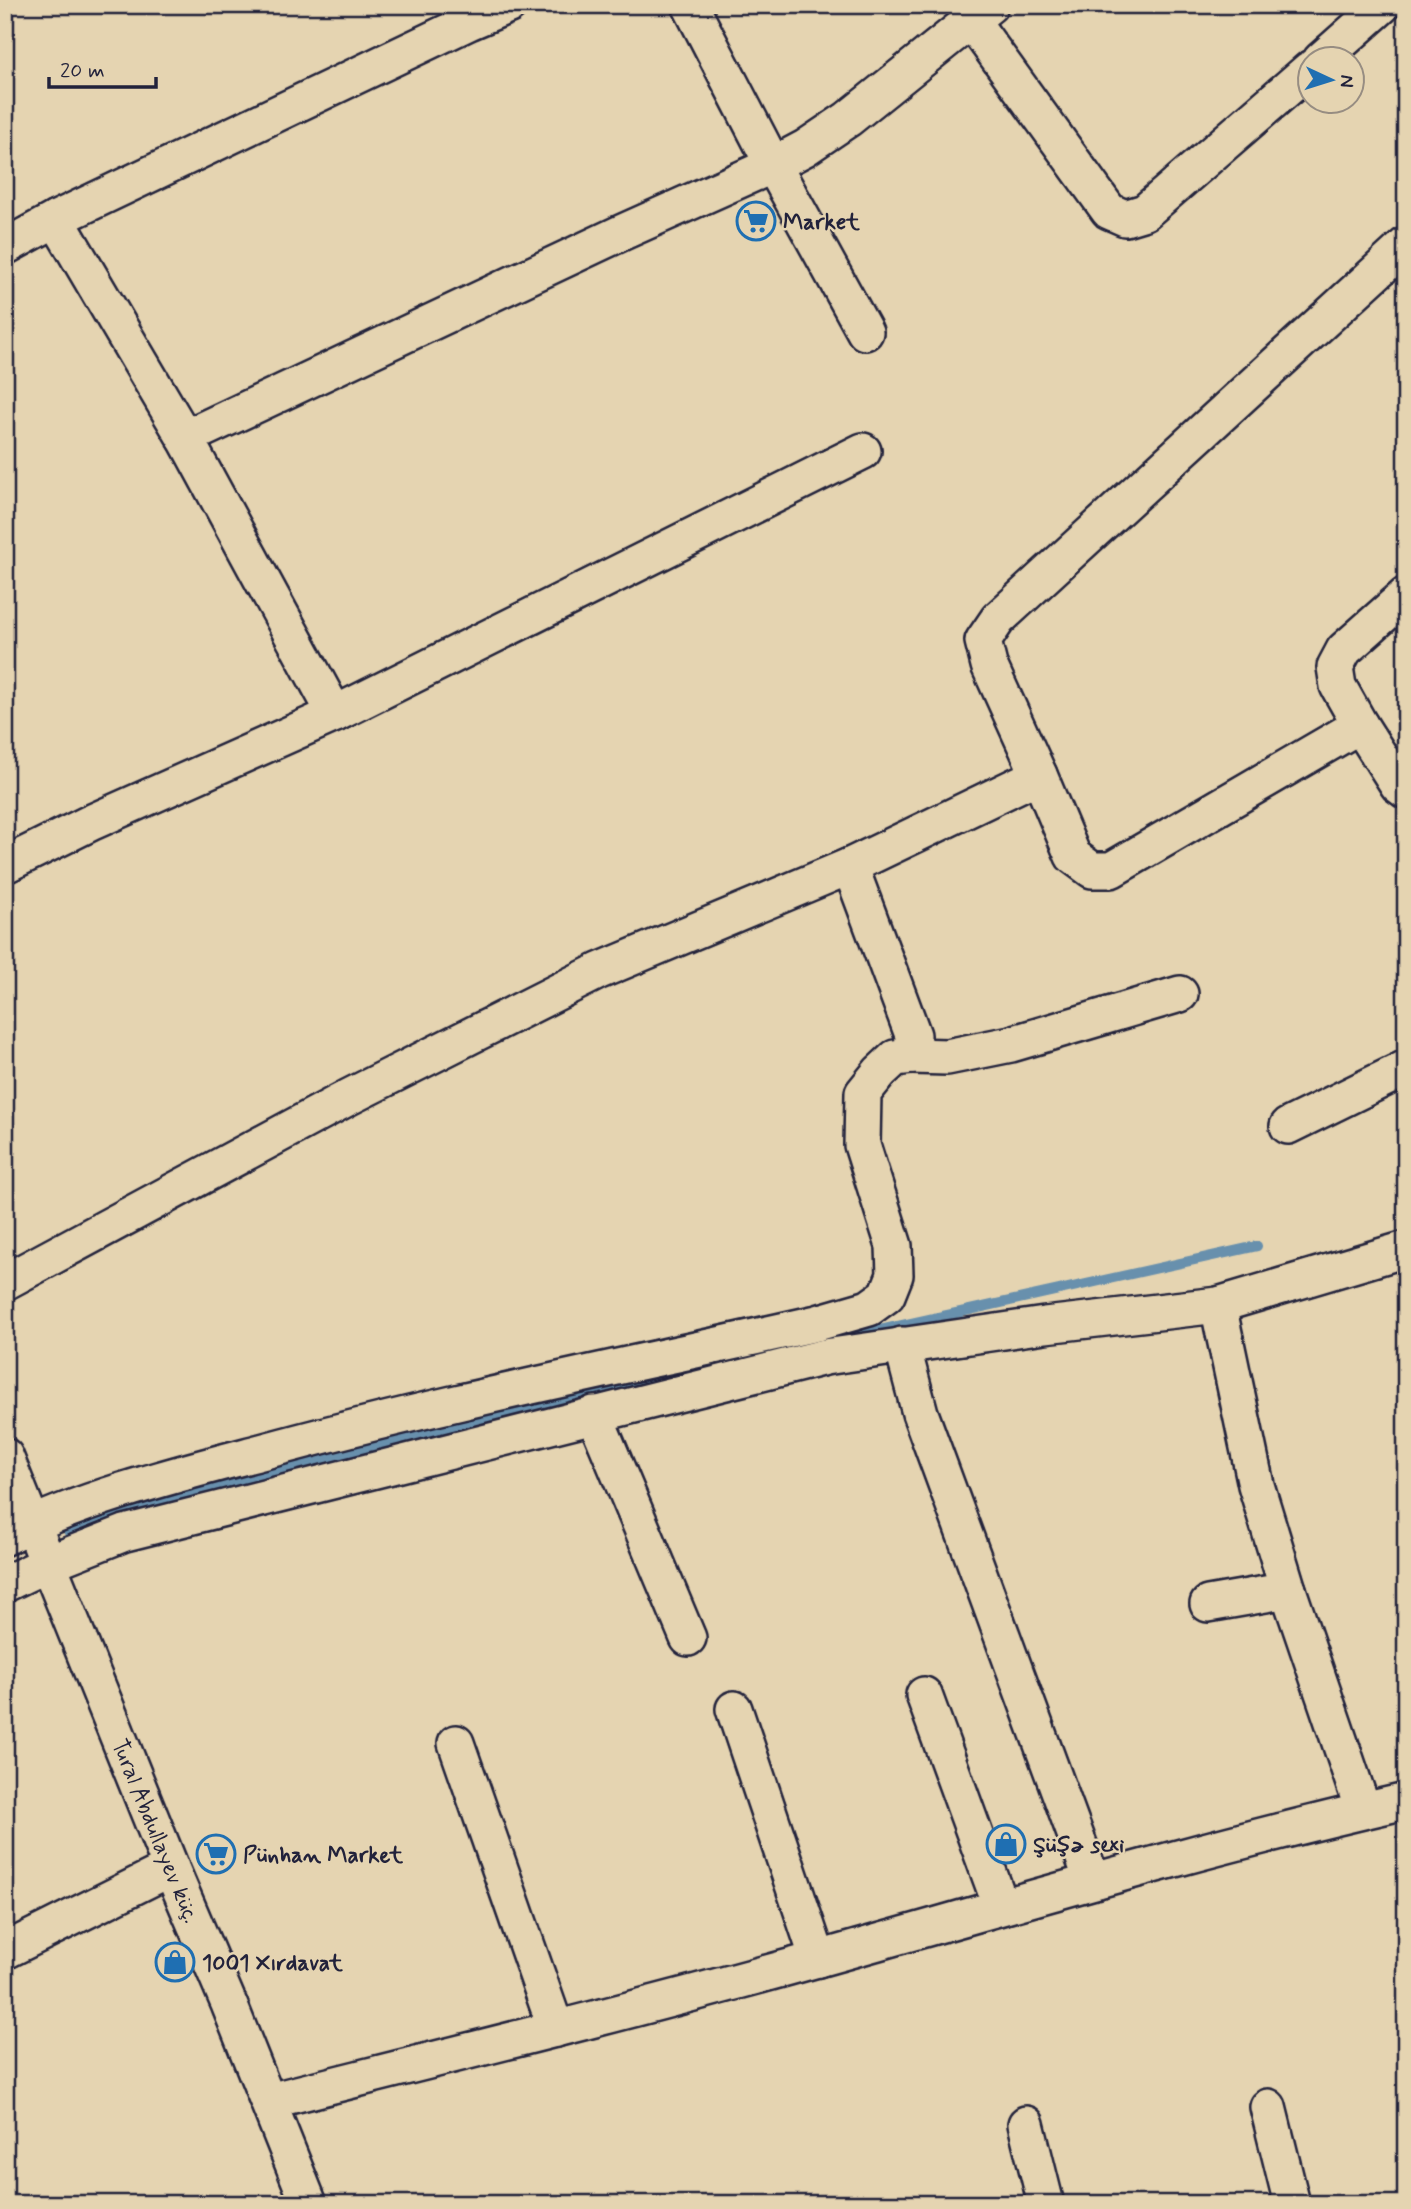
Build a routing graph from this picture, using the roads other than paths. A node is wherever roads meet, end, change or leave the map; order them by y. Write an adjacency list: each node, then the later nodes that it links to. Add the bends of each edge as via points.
1 (509, 5): 8 (street)
2 (690, 5): 7 (street)
3 (1383, 5): 5 (street)
4 (980, 13): 6 (street, via 1109,211 1125,218 1145,212); 7 (street, via 848,119)
5 (1337, 46)
6 (1296, 81)
7 (773, 165): 11 (street); 12 (street)
8 (56, 219): 10 (street); 12 (street)
9 (1406, 245): 17 (street, via 998,619 983,640 989,665)
10 (5, 247)
11 (865, 332)
12 (185, 438): 15 (street)
13 (863, 451): 15 (street)
14 (1406, 595): 16 (street, via 1345,650 1335,667 1338,686)
15 (335, 713): 19 (street)
16 (1360, 725): 17 (street, via 1111,870 1092,870 1073,856); 18 (street)
17 (1039, 775): 20 (street)
18 (1406, 791)
19 (5, 866)
20 (849, 866): 22 (street, via 905,1010 913,1035); 26 (street, via 599,971 349,1097)
21 (1180, 994): 22 (street, via 1011,1044 947,1057)
22 (912, 1056): 31 (street, via 895,1059 863,1093 862,1145 894,1246 895,1275 887,1294 869,1308 324,1434 123,1489)
23 (1406, 1068): 24 (street)
24 (1288, 1126)
25 (1406, 1249): 27 (street)
26 (5, 1282)
27 (1218, 1306): 28 (street); 34 (street, via 1256,1485)
28 (902, 1345): 29 (street, via 825,1357); 43 (street, via 920,1413)
29 (594, 1414): 32 (street, via 125,1533); 36 (street)
30 (5, 1456): 31 (street, Tural Abdullayev küç.)
31 (19, 1530): 32 (street, Tural Abdullayev küç.)
32 (49, 1563): 33 (street); 42 (street, Tural Abdullayev küç.)
33 (5, 1584)
34 (1288, 1590): 35 (street); 41 (street)
35 (1208, 1604)
36 (688, 1638)
37 (924, 1695): 44 (street)
38 (734, 1709): 46 (street)
39 (456, 1743): 47 (street)
40 (1406, 1801): 41 (street)
41 (1363, 1810): 43 (street)
42 (171, 1868): 45 (street); 48 (street, Tural Abdullayev küç.)
43 (1092, 1880): 44 (street)
44 (1001, 1906): 46 (street)
45 (5, 1951)
46 (818, 1959): 47 (street)
47 (556, 2029): 48 (street)
48 (269, 2101): 51 (street, Tural Abdullayev küç.)
49 (1268, 2107): 53 (street)
50 (1026, 2124): 52 (street)
51 (309, 2204)
52 (1046, 2204)
53 (1292, 2204)

